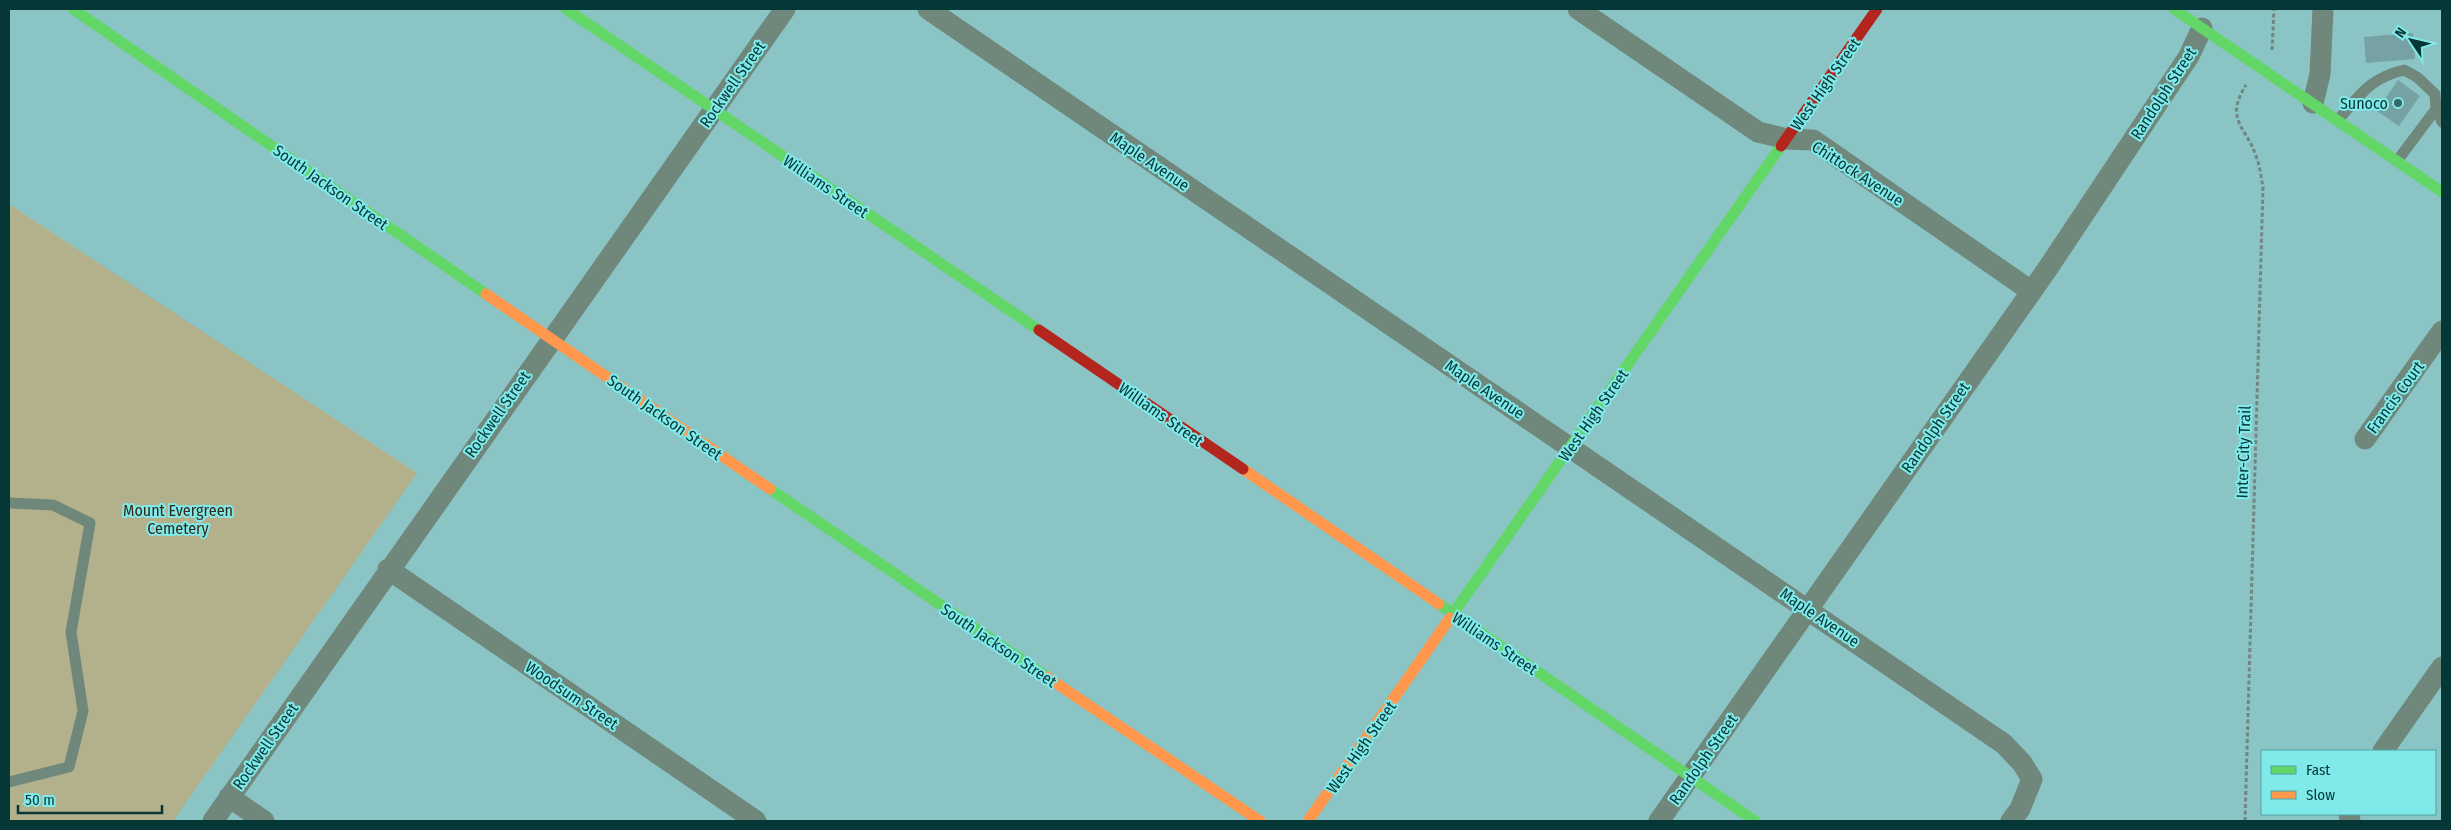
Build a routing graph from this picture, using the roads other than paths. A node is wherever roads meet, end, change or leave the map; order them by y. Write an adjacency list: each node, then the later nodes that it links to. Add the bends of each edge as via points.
1 (73, 9): 20 (street, South Jackson Street)
2 (566, 9): 12 (street, Williams Street)
3 (785, 9): 12 (street, Rockwell Street)
4 (928, 9): 22 (street, Maple Avenue)
5 (1578, 9): 15 (street, Chittock Avenue, via 1758,132)
6 (1876, 9): 15 (street, West High Street)
7 (2174, 9): 9 (street)
8 (2323, 9): 10 (street, via 2320,74)
9 (2202, 28): 10 (street); 18 (street, Randolph Street, via 2189,56)
10 (2313, 103): 13 (street)
11 (2436, 108): 13 (lane, via 2435,94 2404,70 2372,82); 14 (lane); 16 (lane)
12 (713, 110): 20 (street, Rockwell Street); 26 (street, Williams Street)
13 (2338, 120): 16 (street)
14 (2442, 122)
15 (1787, 139): 18 (street, Chittock Avenue, via 1813,140); 22 (street, West High Street)
16 (2397, 161): 17 (street)
17 (2442, 192)
18 (2031, 291): 25 (street, Randolph Street)
19 (2442, 331): 21 (street, Francis Court)
20 (551, 338): 24 (street, Rockwell Street); 35 (street, South Jackson Street)
21 (2365, 439)
22 (1570, 448): 25 (street, Maple Avenue); 26 (street, West High Street)
23 (9, 503): 30 (lane, via 53,505 90,523 71,632 83,711 69,766)
24 (388, 570): 31 (street, Rockwell Street); 34 (street, Woodsum Street)
25 (1807, 608): 29 (street, Randolph Street); 39 (street, Maple Avenue, via 2004,744 2032,779 2020,809)
26 (1453, 614): 29 (street, Williams Street); 36 (street, West High Street)
27 (2442, 667): 28 (street)
28 (2384, 750)
29 (1690, 778): 37 (street, Randolph Street); 38 (street, Williams Street)
30 (9, 782)
31 (229, 798): 32 (street, Rockwell Street); 33 (street)
32 (213, 821)
33 (264, 821)
34 (756, 821)
35 (1260, 821)
36 (1308, 821)
37 (1659, 821)
38 (1755, 821)
39 (2011, 821)

